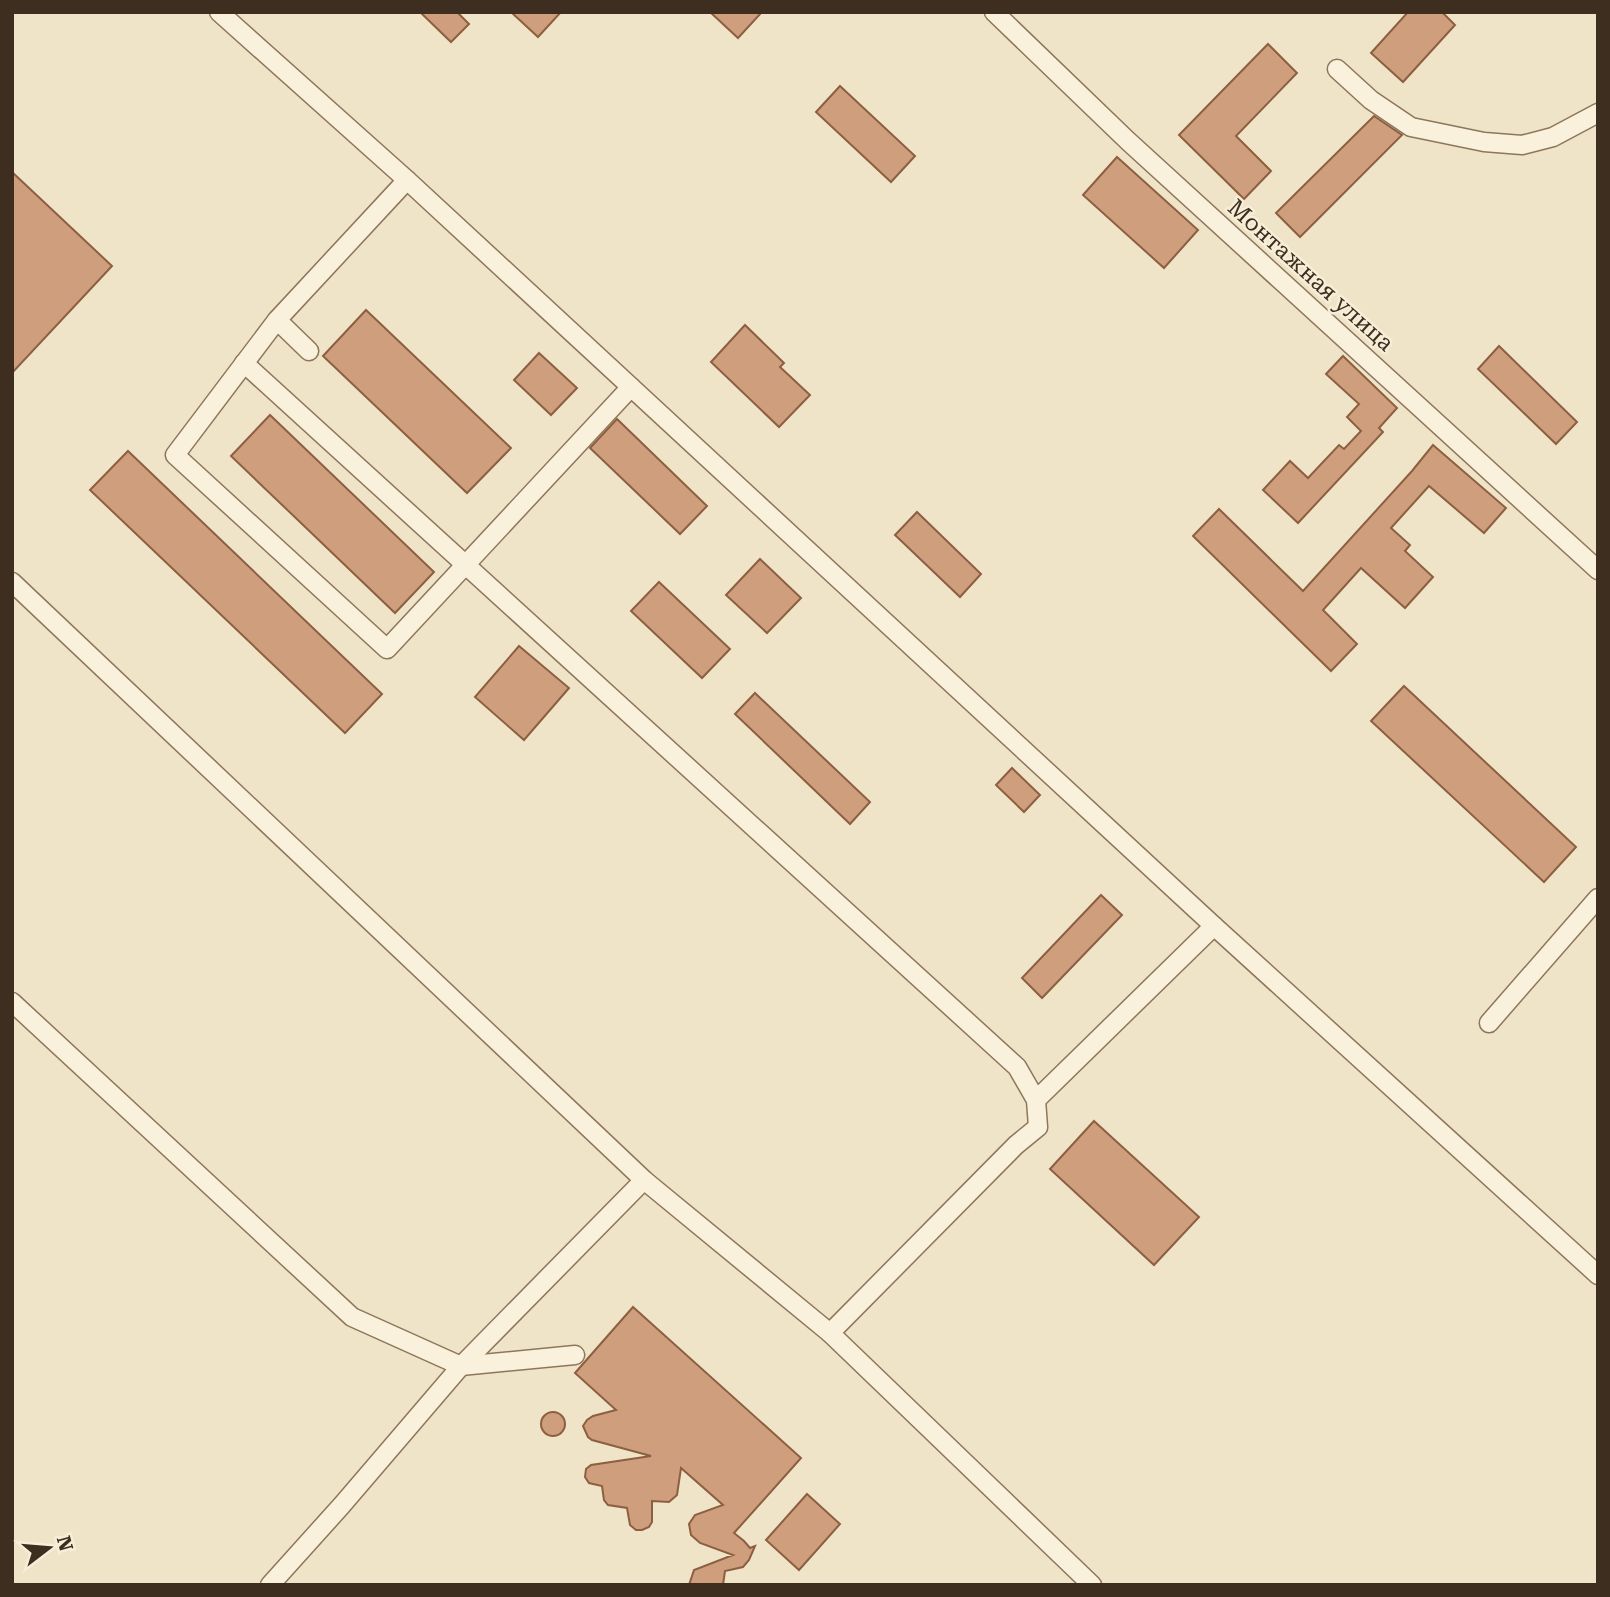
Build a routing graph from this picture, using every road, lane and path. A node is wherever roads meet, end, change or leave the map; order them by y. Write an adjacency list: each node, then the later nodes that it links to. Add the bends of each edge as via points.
1 (219, 12): 5 (street)
2 (994, 12): 11 (street, Монтажная улица, via 1128,141)
3 (1337, 69): 4 (street, via 1411,127 1484,142 1522,145 1553,136)
4 (1598, 113)
5 (407, 180): 6 (street); 9 (street)
6 (277, 320): 7 (street); 8 (street)
7 (309, 351)
8 (244, 363): 10 (street); 10 (street, via 175,455 387,649)
9 (631, 387): 10 (street); 14 (street)
10 (466, 565): 17 (street, via 1017,1067)
11 (1598, 570)
12 (12, 582): 18 (street)
13 (1598, 898): 16 (street)
14 (1214, 926): 17 (street); 19 (street)
15 (12, 1002): 22 (street, via 352,1317)
16 (1489, 1023)
17 (1036, 1100): 20 (street, via 1038,1127)
18 (644, 1180): 20 (street); 22 (street)
19 (1598, 1275)
20 (830, 1333): 24 (street)
21 (575, 1355): 22 (street)
22 (461, 1366): 23 (street)
23 (270, 1585)
24 (1092, 1585)

